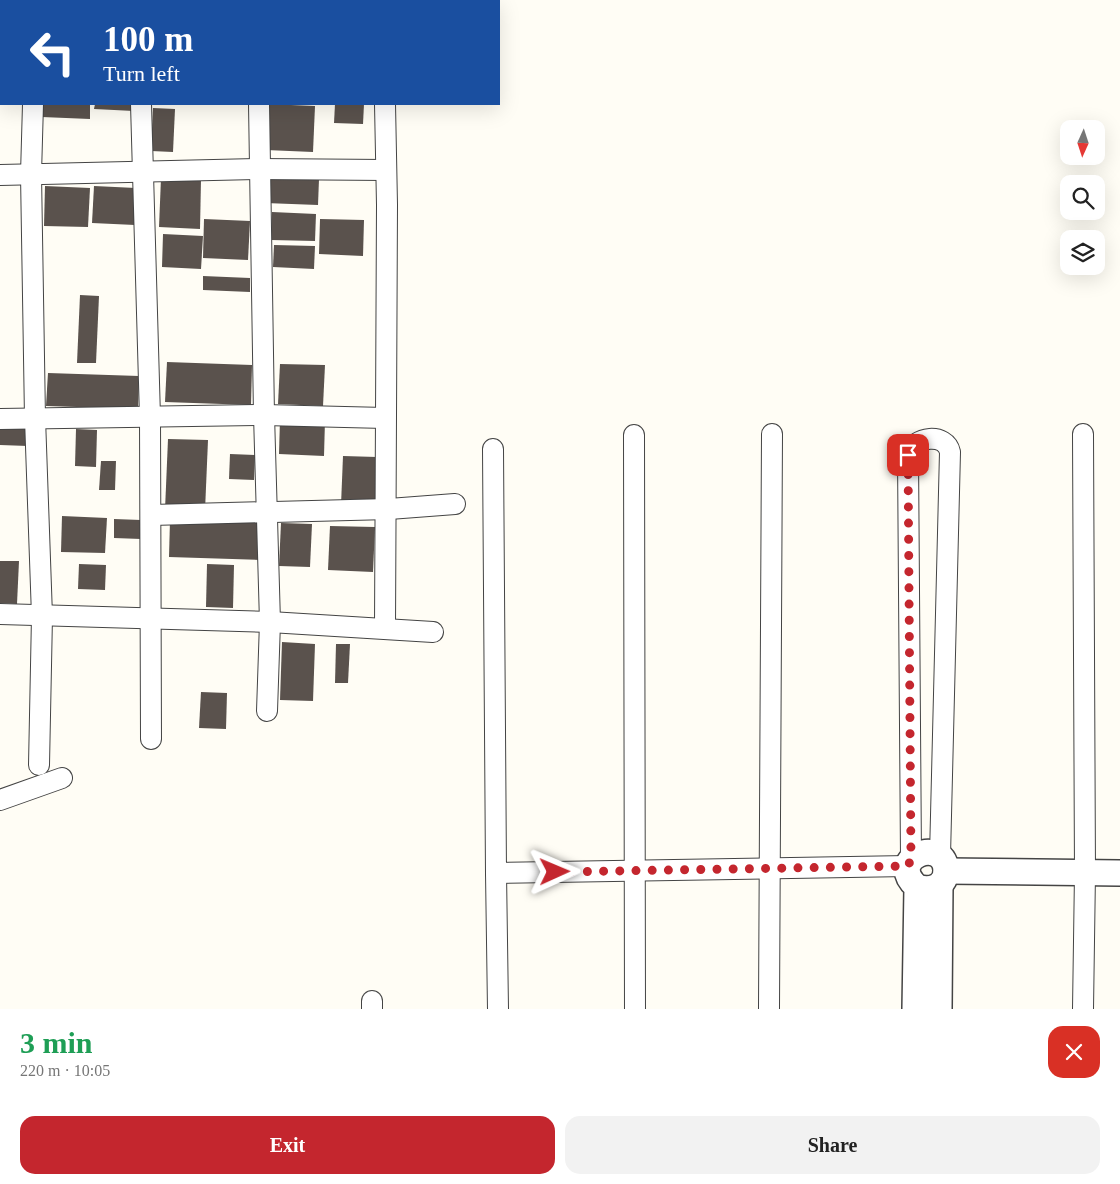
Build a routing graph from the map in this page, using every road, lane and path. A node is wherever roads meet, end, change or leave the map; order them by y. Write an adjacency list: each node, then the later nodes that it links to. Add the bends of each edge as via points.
1 (33, 105): 8 (street)
2 (141, 105): 7 (street)
3 (259, 105): 5 (street)
4 (385, 105): 6 (street)
5 (259, 169): 6 (street); 7 (street); 10 (street)
6 (386, 170): 13 (street)
7 (142, 171): 8 (street); 11 (street)
8 (31, 174): 9 (street); 12 (street)
9 (0, 175)
10 (264, 415): 11 (street); 13 (street); 21 (street)
11 (150, 417): 12 (street); 22 (street)
12 (35, 418): 14 (street); 24 (street)
13 (385, 418): 20 (street)
14 (0, 419)
15 (772, 434): 34 (street)
16 (1083, 434): 38 (street)
17 (634, 435): 35 (street)
18 (493, 449): 37 (street)
19 (455, 504): 20 (street)
20 (385, 509): 21 (street); 27 (street)
21 (267, 512): 22 (street); 26 (street)
22 (151, 515): 25 (street)
23 (0, 614): 24 (street)
24 (42, 616): 25 (street); 31 (street)
25 (152, 620): 26 (street); 30 (street)
26 (270, 622): 27 (street); 29 (street)
27 (384, 628): 28 (street)
28 (433, 632)
29 (267, 711)
30 (151, 739)
31 (39, 765)
32 (62, 778): 33 (street)
33 (0, 800)
34 (770, 869): 35 (street); 36 (street); 42 (street)
35 (633, 871): 37 (street); 41 (street)
36 (927, 871): 36 (street, via 908,455 912,445 923,439 944,442 950,452); 38 (street); 43 (street); 44 (street)
37 (496, 873): 40 (street)
38 (1085, 873): 39 (street); 45 (street)
39 (1120, 873)
40 (498, 1009)
41 (635, 1009)
42 (769, 1009)
43 (915, 1009)
44 (940, 1009)
45 (1083, 1009)

